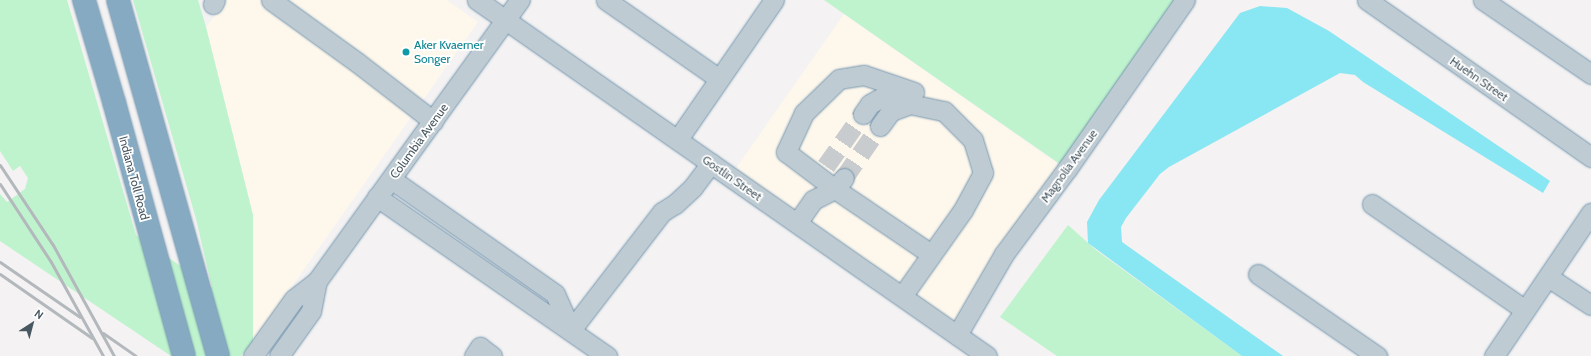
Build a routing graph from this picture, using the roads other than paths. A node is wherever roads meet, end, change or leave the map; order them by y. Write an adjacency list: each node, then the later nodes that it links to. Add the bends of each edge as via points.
1 (84, 0): 39 (highway, Indiana Toll Road)
2 (118, 0): 40 (highway)
3 (271, 0): 17 (street)
4 (477, 0): 11 (street, Gostlin Street)
5 (520, 0): 11 (street, Columbia Avenue)
6 (606, 0): 13 (street)
7 (774, 0): 13 (street)
8 (1185, 0): 38 (street, Magnolia Avenue, via 1068,169 1004,254)
9 (1483, 0): 12 (street)
10 (1369, 1): 20 (street, Huehn Street)
11 (506, 20): 17 (street, Columbia Avenue); 19 (street, Gostlin Street)
12 (1591, 74)
13 (718, 78): 19 (street)
14 (914, 92): 15 (street); 16 (street, via 887,94 870,104); 22 (street, via 864,76 839,79 804,113 786,152)
15 (944, 111): 18 (street, via 910,104 891,111); 30 (street, via 973,140 983,173 963,210)
16 (863, 114)
17 (433, 121): 23 (street, Columbia Avenue)
18 (880, 126)
19 (678, 139): 21 (street, Gostlin Street)
20 (1591, 157)
21 (711, 163): 29 (street, Gostlin Street); 37 (street, via 693,187 662,212)
22 (822, 172): 24 (street); 26 (street)
23 (391, 179): 25 (street, Columbia Avenue); 37 (street, via 556,294)
24 (840, 184): 26 (street); 30 (street)
25 (377, 198): 33 (street, Columbia Avenue); 37 (street)
26 (812, 200): 29 (street)
27 (1372, 204): 36 (street)
28 (1591, 213): 32 (street)
29 (797, 223): 34 (street, Gostlin Street)
30 (931, 254): 34 (street)
31 (1258, 274): 47 (street)
32 (1548, 277): 35 (street); 36 (street)
33 (317, 281): 41 (street, Columbia Avenue, via 294,299); 42 (street, Columbia Avenue, via 311,311)
34 (902, 296): 38 (street, Gostlin Street)
35 (1591, 305)
36 (1526, 310): 48 (street)
37 (571, 330): 45 (street)
38 (956, 335): 46 (street, Gostlin Street)
39 (184, 356)
40 (218, 356)
41 (253, 356)
42 (279, 356)
43 (474, 356): 44 (street, via 480,347)
44 (492, 356)
45 (607, 356)
46 (987, 356)
47 (1377, 356)
48 (1494, 356)

